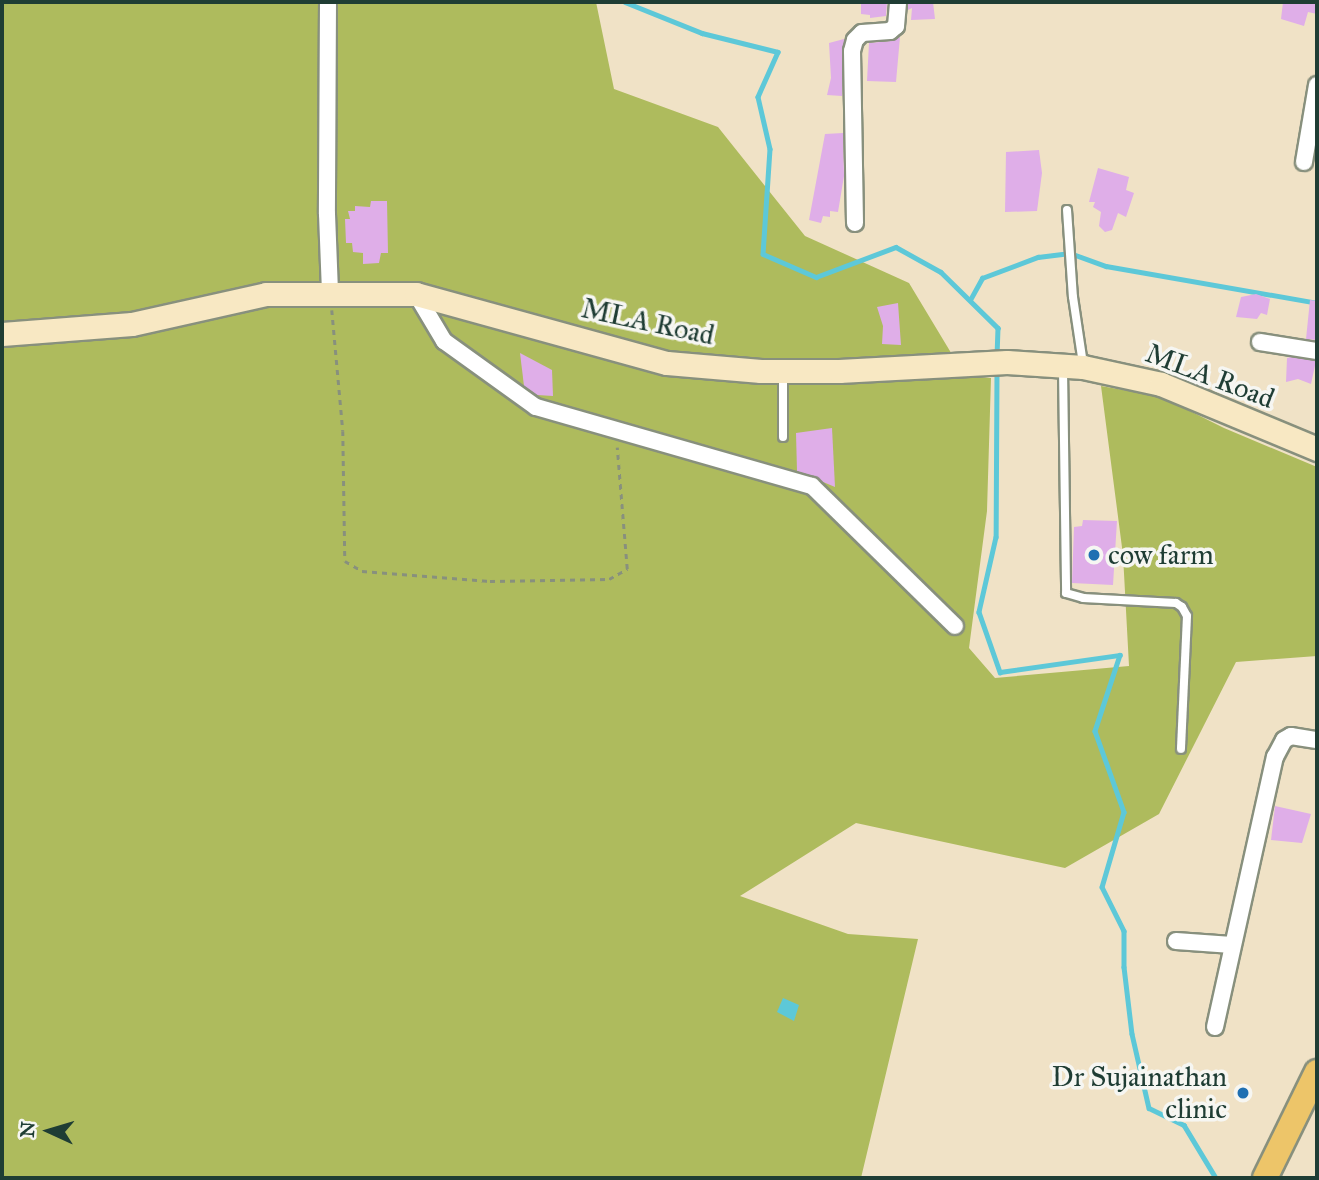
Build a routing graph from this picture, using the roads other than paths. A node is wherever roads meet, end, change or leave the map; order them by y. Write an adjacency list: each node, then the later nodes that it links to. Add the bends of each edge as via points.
1 (328, 2): 7 (street)
2 (898, 2): 6 (street, via 896,26 862,33 852,51)
3 (1317, 85): 4 (street)
4 (1304, 162)
5 (1067, 210): 12 (lane)
6 (855, 222)
7 (330, 293): 8 (street, MLA Road); 9 (street, MLA Road, via 266,294 131,324)
8 (416, 294): 13 (street, MLA Road, via 667,363); 16 (street, via 444,341 536,408 811,486)
9 (2, 334)
10 (1260, 342): 11 (street)
11 (1317, 351)
12 (1073, 366): 13 (street, MLA Road, via 1007,362); 15 (street, MLA Road, via 1161,384); 18 (lane, via 1066,593 1182,607 1187,617)
13 (783, 371): 14 (lane)
14 (783, 437)
15 (1317, 449)
16 (955, 626)
17 (1317, 740): 20 (street, via 1291,736 1275,757)
18 (1181, 748)
19 (1176, 940): 20 (street)
20 (1232, 945): 21 (street)
21 (1215, 1027)
22 (1317, 1072): 23 (main road)
23 (1265, 1178)

